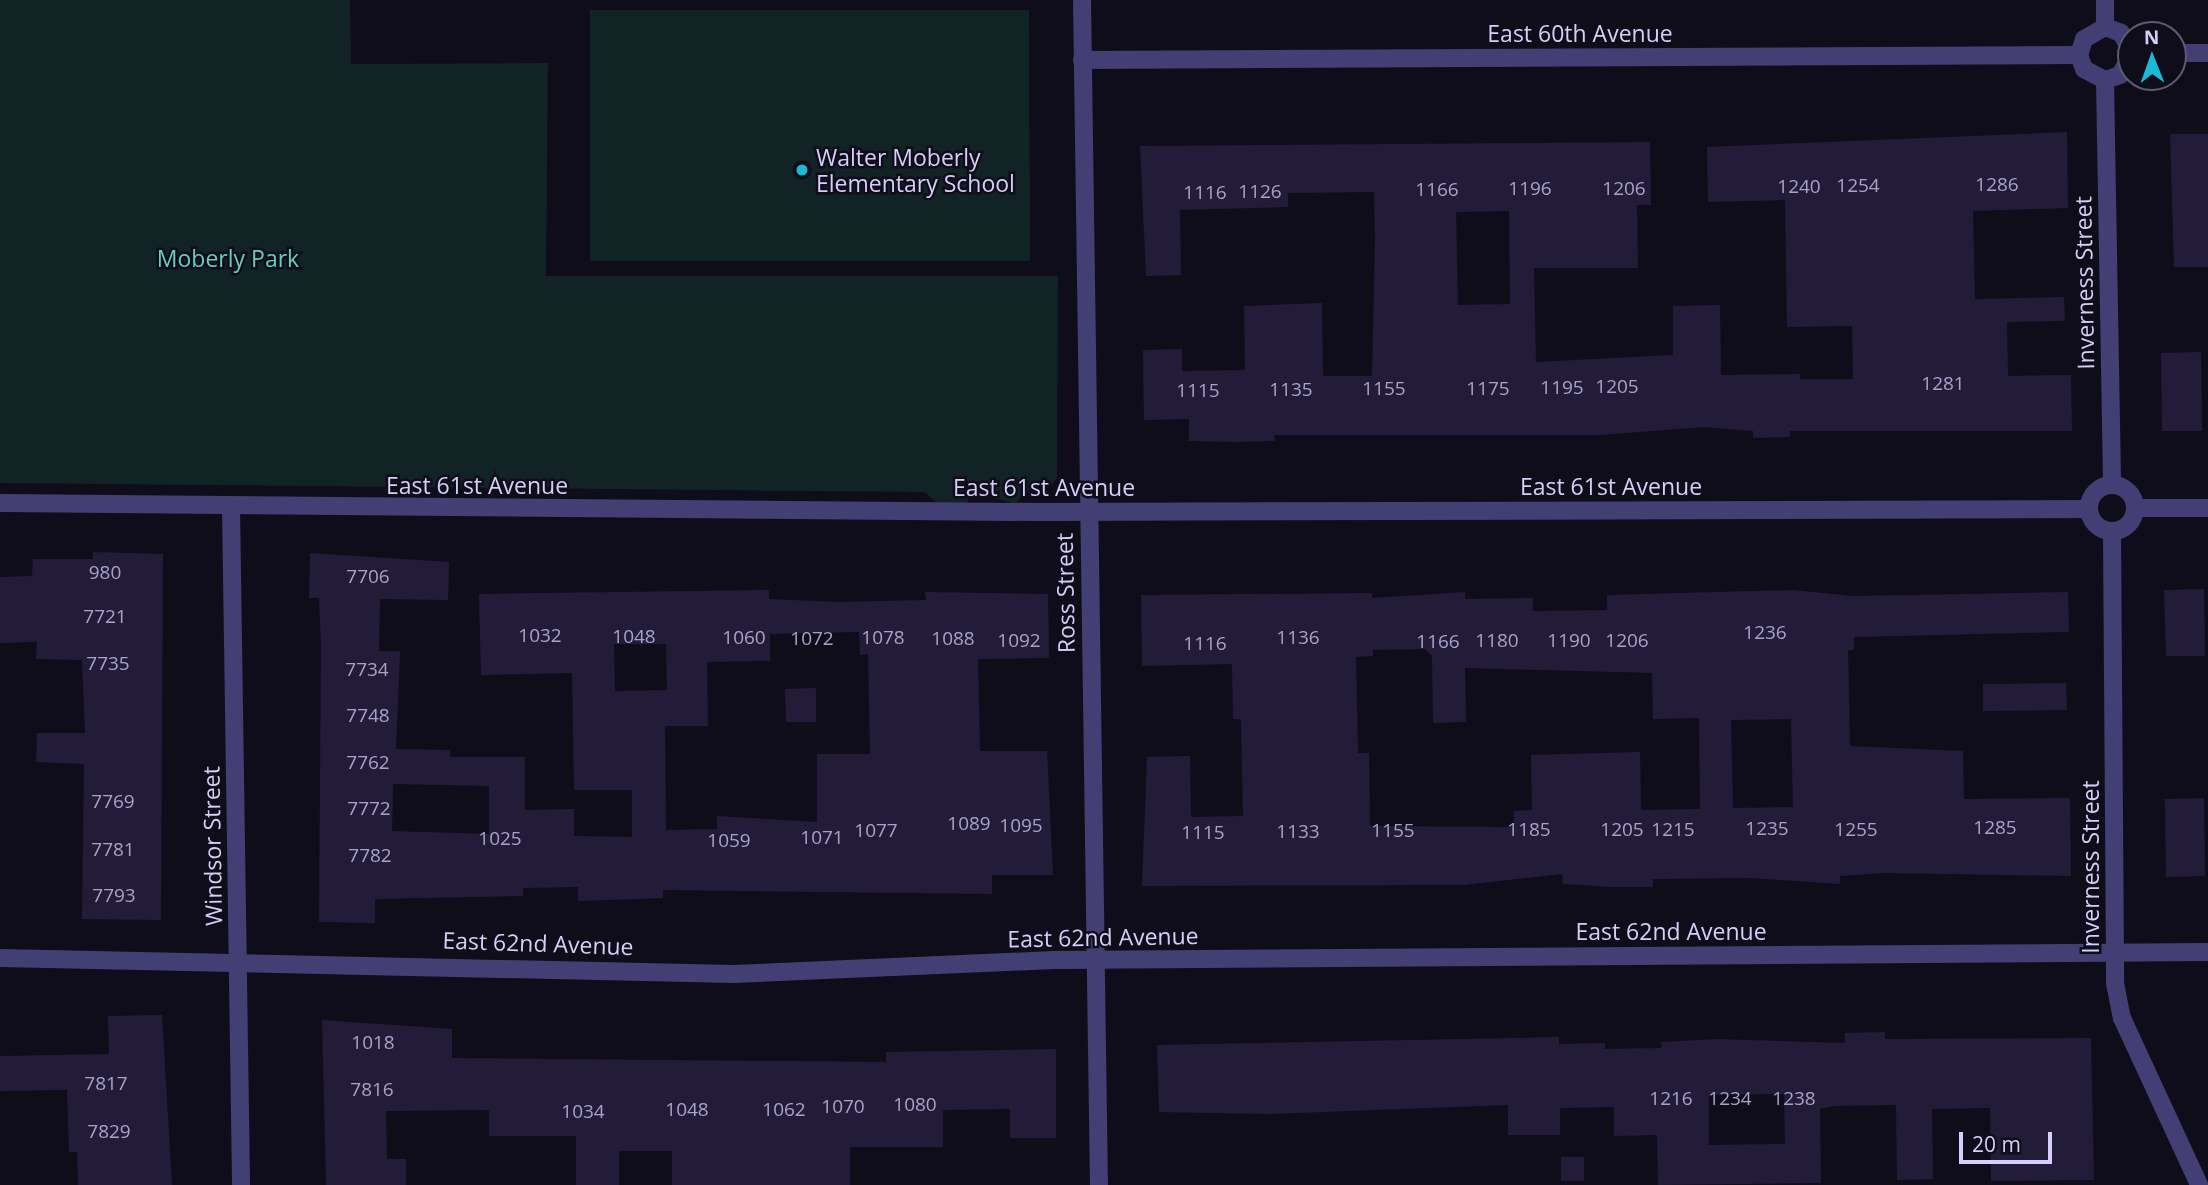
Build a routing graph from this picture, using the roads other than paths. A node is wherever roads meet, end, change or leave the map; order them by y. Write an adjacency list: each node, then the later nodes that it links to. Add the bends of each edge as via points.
1 (1082, 0): 8 (street, Ross Street)
2 (2105, 0): 3 (street)
3 (2105, 27): 4 (street); 7 (street, via 2084,39)
4 (2117, 32)
5 (2187, 53): 6 (street)
6 (2208, 53)
7 (2079, 55): 8 (street, East 60th Avenue); 10 (street, via 2090,75)
8 (1082, 60): 17 (street, Ross Street)
9 (2117, 76): 10 (street)
10 (2105, 80): 11 (street, Inverness Street)
11 (2112, 485): 14 (street, via 2126,489); 16 (street, via 2098,489)
12 (0, 503): 13 (street, East 61st Avenue)
13 (231, 507): 17 (street, East 61st Avenue); 22 (street, Windsor Street)
14 (2136, 508): 15 (street); 18 (street, via 2131,522)
15 (2208, 508)
16 (2088, 509): 17 (street, East 61st Avenue); 18 (street, via 2099,527)
17 (1088, 512): 23 (street, Ross Street)
18 (2112, 532): 19 (street, Inverness Street)
19 (2114, 952): 20 (street, East 62nd Avenue); 23 (street, East 62nd Avenue); 26 (street, Inverness Street, via 2122,1018)
20 (2208, 952)
21 (0, 958): 22 (street, East 62nd Avenue)
22 (238, 960): 23 (street, East 62nd Avenue, via 734,974); 24 (street, Windsor Street)
23 (1098, 960): 25 (street, Ross Street)
24 (241, 1185)
25 (1099, 1185)
26 (2199, 1185)

